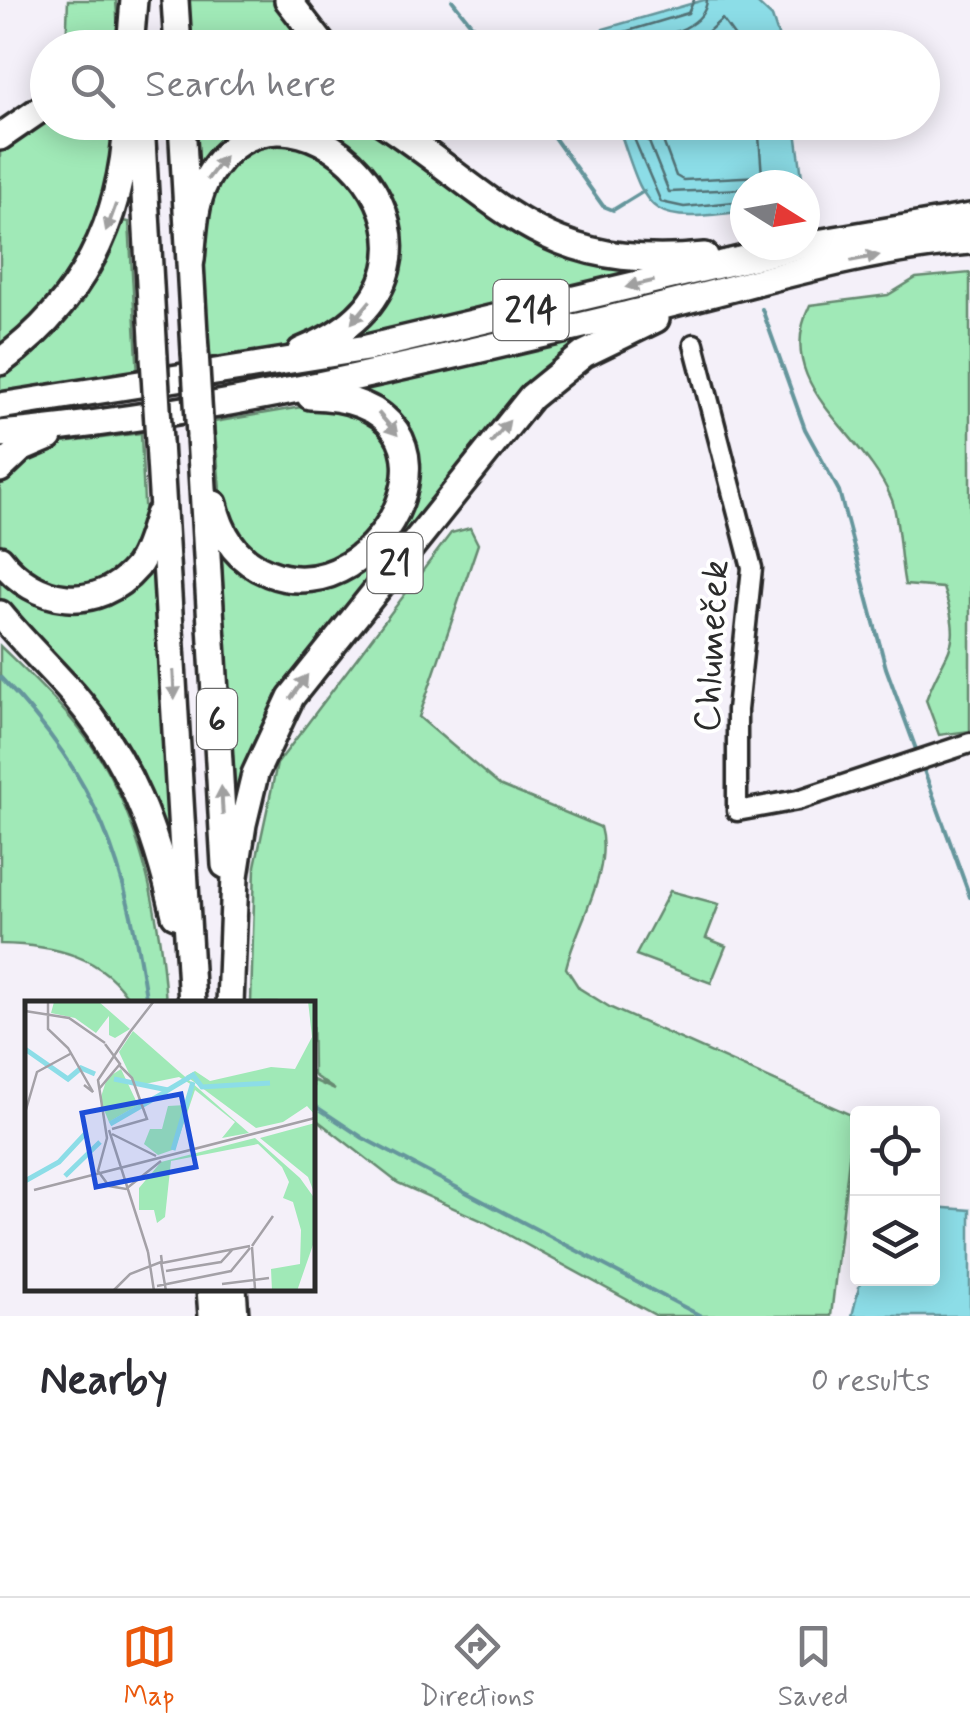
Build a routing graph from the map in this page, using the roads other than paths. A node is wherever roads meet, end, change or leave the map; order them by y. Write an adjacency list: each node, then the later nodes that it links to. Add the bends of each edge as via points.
1 (134, 0): 4 (highway)
2 (175, 0): 5 (highway)
3 (288, 0): 6 (highway)
4 (133, 30)
5 (177, 30)
6 (311, 30)
7 (30, 116): 8 (highway)
8 (0, 137)
9 (125, 140): 25 (highway, one-way to 25, via 120,191 101,246 50,320)
10 (142, 140): 33 (highway, bridge)
11 (183, 140): 21 (highway, 6)
12 (247, 140): 21 (highway, 6, one-way to 12, via 199,198 211,172)
13 (316, 140): 26 (highway, 6, one-way to 26, via 358,165 379,195 389,242 384,273 362,314 344,331)
14 (407, 140): 16 (highway)
15 (414, 140): 16 (highway)
16 (430, 156): 20 (highway, via 520,225 592,252 687,258)
17 (970, 216): 18 (highway)
18 (820, 241)
19 (970, 241): 23 (highway, 21, one-way to 19, via 846,261)
20 (730, 253)
21 (190, 260): 31 (highway, 6, bridge)
22 (737, 260): 26 (highway, 214, one-way to 26)
23 (702, 296): 27 (highway, 214); 38 (highway, 21, one-way to 23, via 243,824 254,774 291,698 531,397 584,354)
24 (694, 344): 36 (street, Chlumeček, via 752,568 737,710 738,811 824,792)
25 (0, 362)
26 (257, 368): 28 (highway, 214)
27 (265, 396): 29 (highway, 214); 31 (highway, 6, one-way to 31, via 360,402 378,411 400,438 408,470 400,508 379,539 351,562 292,578 244,558 216,512)
28 (0, 406)
29 (80, 425): 30 (highway, 214); 32 (highway, via 22,449)
30 (0, 434)
31 (200, 436): 39 (highway, 6, one-way to 31)
32 (0, 469)
33 (163, 501): 34 (highway, via 138,566 95,596 47,596); 37 (highway, one-way to 37)
34 (0, 559)
35 (0, 618): 37 (highway, via 94,720 135,786 162,857)
36 (970, 743)
37 (192, 996)
38 (230, 1001)
39 (230, 1001)
40 (210, 1291): 42 (highway)
41 (234, 1291): 43 (highway)
42 (212, 1316)
43 (235, 1316)

